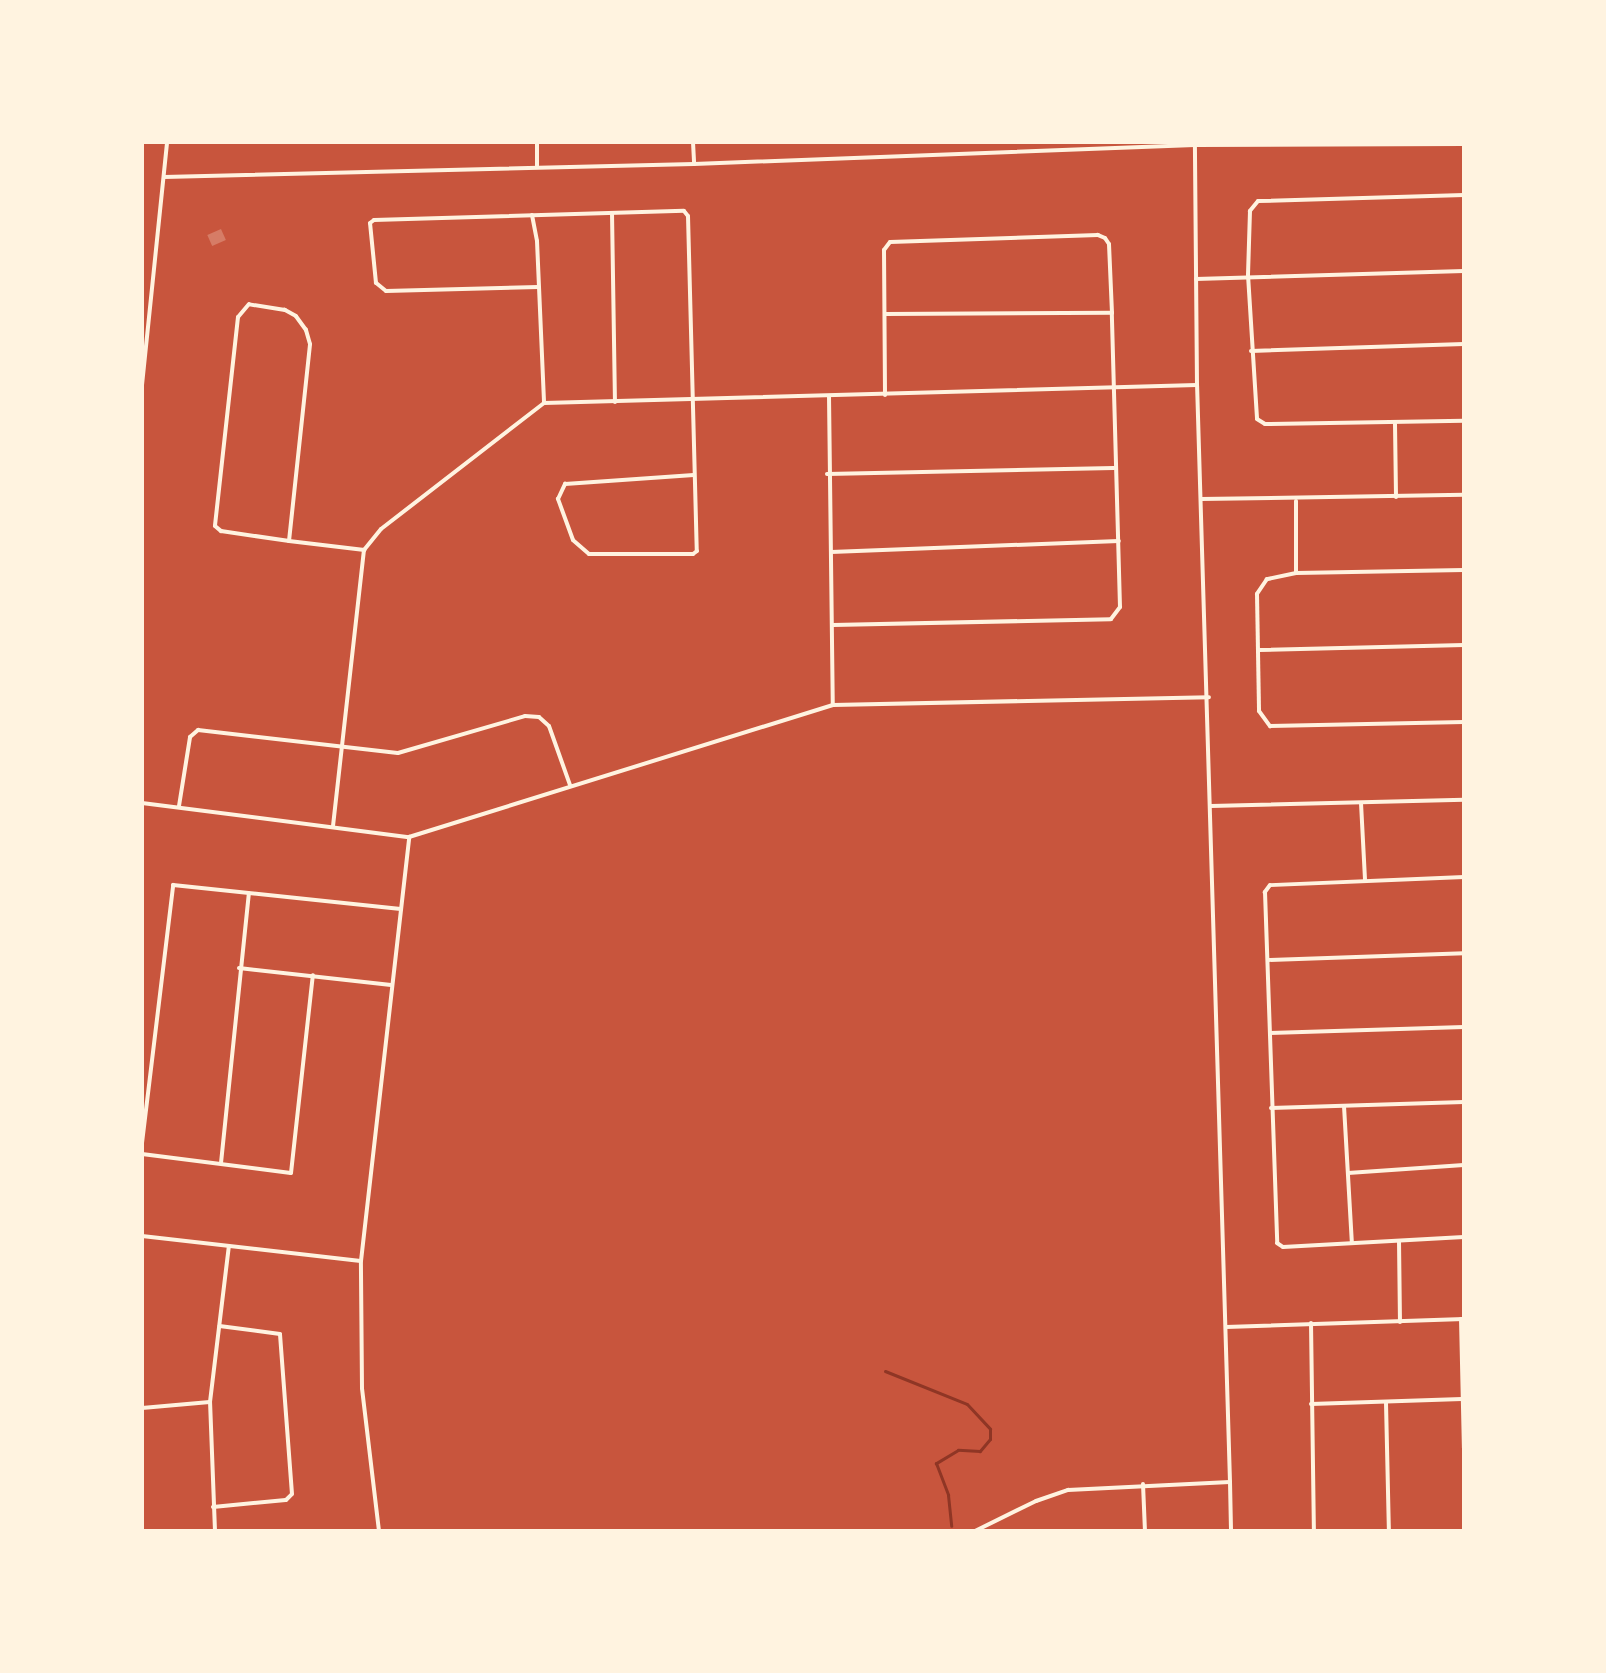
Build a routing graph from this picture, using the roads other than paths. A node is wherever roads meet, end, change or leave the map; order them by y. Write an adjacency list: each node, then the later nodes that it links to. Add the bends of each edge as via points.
1 (167, 142): 9 (street)
2 (537, 142): 8 (street)
3 (693, 142): 7 (street)
4 (1195, 143): 5 (street); 7 (street); 15 (street)
5 (1353, 144): 6 (street)
6 (1464, 144)
7 (694, 164): 8 (street)
8 (537, 166): 9 (street)
9 (164, 177): 21 (street)
10 (1464, 195): 14 (street, via 1258,201 1250,211)
11 (612, 213): 12 (street); 27 (street, via 680,209 688,216); 28 (street)
12 (532, 215): 16 (street); 16 (street, via 374,220 370,225 376,283 386,291)
13 (1464, 271): 14 (street)
14 (1248, 275): 15 (street); 20 (street)
15 (1196, 279): 23 (street)
16 (538, 287): 29 (street)
17 (1112, 313): 18 (street); 18 (street, via 1109,244 1098,235 890,242 884,250); 24 (street)
18 (885, 314): 25 (street)
19 (1464, 344): 20 (street)
20 (1251, 351): 31 (street, via 1254,413 1265,424)
21 (143, 361): 22 (street)
22 (142, 385)
23 (1197, 385): 24 (street); 37 (street)
24 (1113, 387): 25 (street); 32 (street)
25 (885, 395): 26 (street)
26 (829, 396): 27 (street); 33 (street)
27 (694, 400): 28 (street); 34 (street)
28 (615, 402): 29 (street)
29 (544, 403): 41 (street, via 381,529)
30 (1464, 421): 31 (street)
31 (1395, 424): 36 (street)
32 (1114, 468): 33 (street); 40 (street)
33 (827, 474): 42 (street)
34 (694, 475): 34 (street, via 693,554 589,554 573,540 558,499 565,484)
35 (1464, 495): 36 (street)
36 (1396, 497): 38 (street)
37 (1201, 499): 38 (street); 48 (street)
38 (1296, 501): 44 (street)
39 (289, 541): 39 (street, via 215,526 238,317 249,304 296,316 310,344); 41 (street)
40 (1119, 541): 42 (street); 45 (street, via 1120,607 1111,619)
41 (364, 550): 51 (street)
42 (831, 552): 45 (street)
43 (1464, 570): 44 (street)
44 (1296, 573): 47 (street, via 1267,579 1259,587)
45 (833, 625): 49 (street)
46 (1464, 645): 47 (street)
47 (1259, 650): 50 (street, via 1259,711 1270,726)
48 (1209, 697): 49 (street); 56 (street)
49 (833, 705): 52 (street)
50 (1464, 722)
51 (341, 746): 52 (street, via 408,752 525,716 539,717 549,726); 57 (street, via 194,731); 58 (street)
52 (570, 785): 59 (street)
53 (1464, 800): 54 (street)
54 (1360, 802): 56 (street); 61 (street)
55 (142, 803): 57 (street)
56 (1211, 806): 89 (street)
57 (179, 807): 58 (street)
58 (333, 826): 59 (street)
59 (409, 837): 63 (street)
60 (1464, 877): 61 (street)
61 (1365, 880): 65 (street, via 1268,886)
62 (249, 893): 63 (street); 66 (street); 74 (street, via 177,883 171,889)
63 (401, 909): 68 (street)
64 (1464, 953): 65 (street)
65 (1268, 960): 70 (street)
66 (239, 968): 67 (street); 76 (street)
67 (313, 975): 68 (street); 76 (street, via 291,1173)
68 (391, 985): 84 (street)
69 (1464, 1027): 70 (street)
70 (1270, 1033): 73 (street)
71 (1464, 1102): 72 (street)
72 (1344, 1106): 73 (street); 78 (street)
73 (1271, 1108): 82 (street, via 1277,1243)
74 (142, 1143)
75 (142, 1154): 76 (street)
76 (221, 1163)
77 (1464, 1165): 78 (street)
78 (1348, 1173): 82 (street)
79 (142, 1236): 83 (street)
80 (1464, 1237): 81 (street)
81 (1399, 1241): 82 (street); 86 (street)
82 (1352, 1243)
83 (229, 1246): 84 (street); 88 (street)
84 (361, 1261): 100 (street, via 362,1388)
85 (1462, 1319): 86 (street); 90 (street)
86 (1400, 1322): 87 (street)
87 (1311, 1323): 89 (street); 93 (street)
88 (220, 1326): 91 (street); 98 (street, via 280,1334 292,1494 286,1500)
89 (1226, 1327): 96 (street)
90 (1462, 1399): 92 (street); 95 (street)
91 (210, 1402): 94 (street); 98 (street)
92 (1386, 1403): 93 (street); 105 (street)
93 (1311, 1404): 104 (street)
94 (142, 1408)
95 (1464, 1448)
96 (1230, 1482): 97 (street); 103 (street)
97 (1143, 1484): 101 (street, via 1052,1494); 102 (street)
98 (213, 1507): 99 (street)
99 (215, 1531)
100 (379, 1531)
101 (975, 1531)
102 (1145, 1531)
103 (1231, 1531)
104 (1314, 1531)
105 (1389, 1531)

